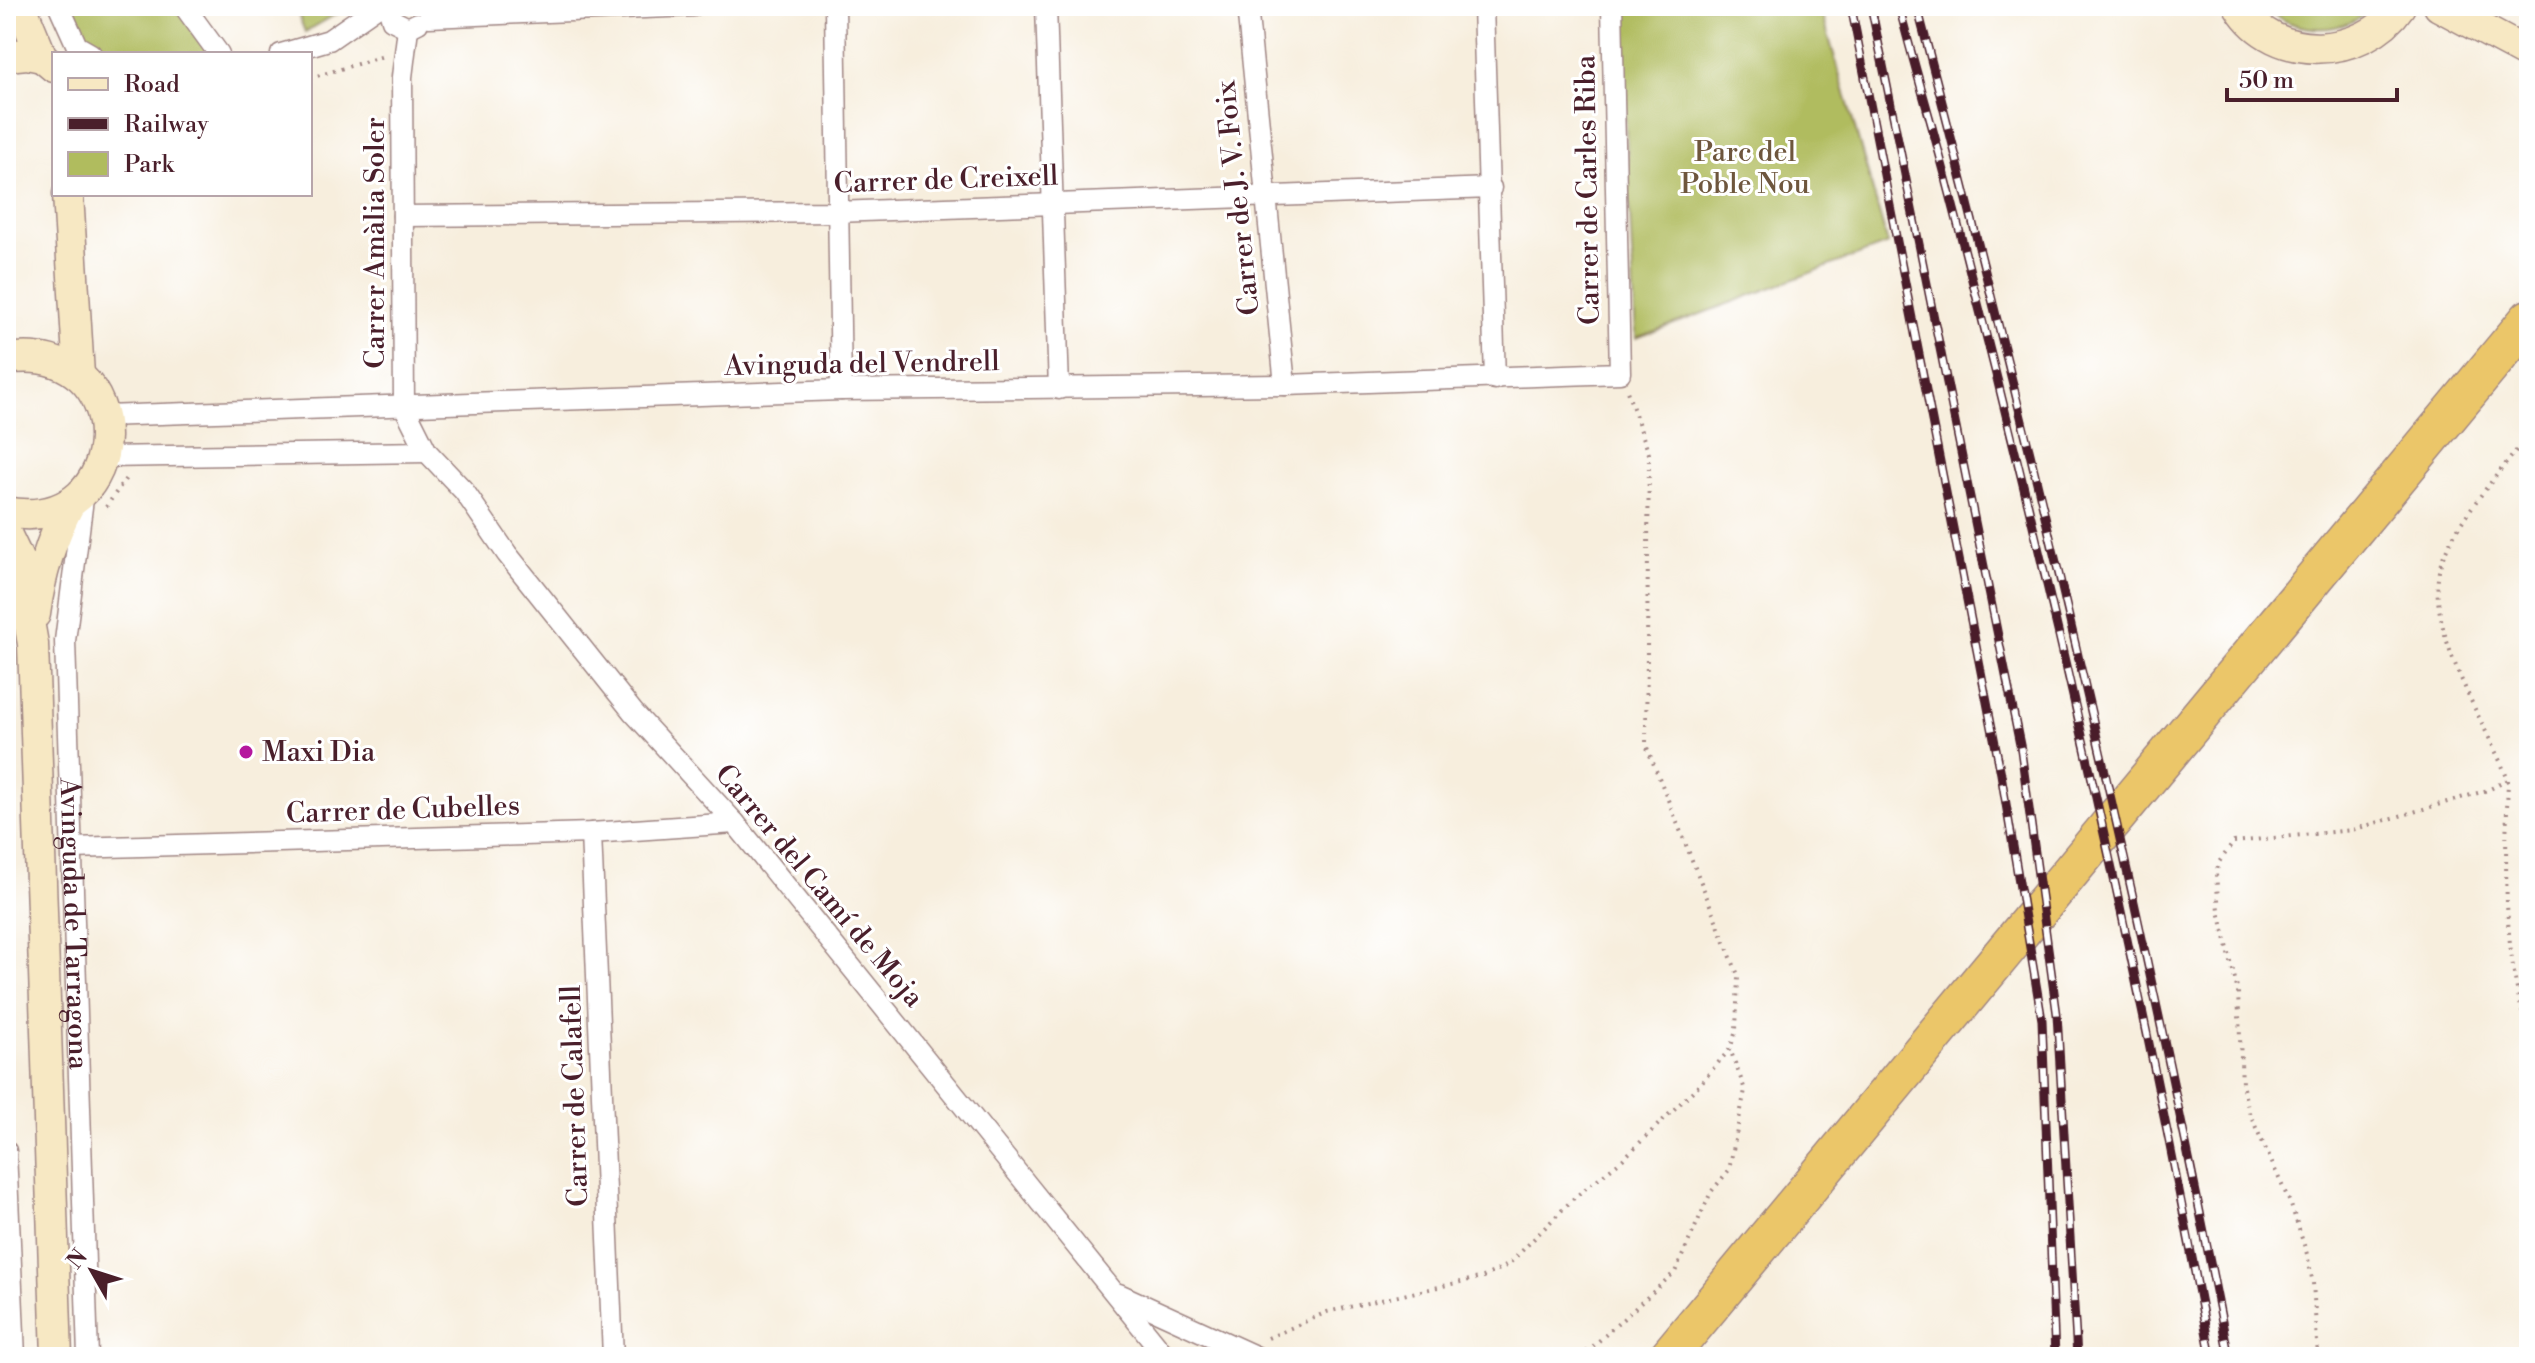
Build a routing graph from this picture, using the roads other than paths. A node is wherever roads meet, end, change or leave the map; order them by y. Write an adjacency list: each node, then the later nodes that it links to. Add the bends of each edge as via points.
1 (21, 6): 22 (street)
2 (59, 6): 17 (street, via 77,46)
3 (184, 6): 18 (street)
4 (378, 6): 19 (street, via 329,40)
5 (388, 6): 16 (street, via 392,20)
6 (693, 6): 15 (street)
7 (835, 6): 27 (street)
8 (1046, 6): 26 (street)
9 (1247, 6): 24 (street, Carrer de J. V. Foix)
10 (1483, 6): 23 (street)
11 (1612, 6): 31 (street, Carrer de Carles Riba)
12 (2239, 6): 13 (street, via 2266,33 2297,46 2331,48 2363,39)
13 (2400, 6)
14 (2439, 6): 20 (street)
15 (429, 12): 16 (street)
16 (408, 28): 28 (street, Carrer Amàlia Soler, via 402,77)
17 (88, 52)
18 (218, 52)
19 (288, 52)
20 (2529, 54)
21 (6, 56): 22 (street)
22 (48, 62)
23 (1491, 188): 24 (street, Carrer de Creixell); 33 (street)
24 (1266, 195): 26 (street, Carrer de Creixell); 34 (street, Carrer de J. V. Foix)
25 (68, 196): 32 (street)
26 (1053, 204): 27 (street, Carrer de Creixell); 35 (street)
27 (836, 212): 28 (street, Carrer de Creixell); 36 (street)
28 (403, 216): 37 (street, Carrer Amàlia Soler)
29 (2529, 319): 56 (highway)
30 (6, 359): 32 (street, via 56,361)
31 (1620, 373): 33 (street, Avinguda del Vendrell)
32 (79, 375): 38 (street)
33 (1495, 379): 34 (street, Avinguda del Vendrell)
34 (1285, 385): 35 (street, Avinguda del Vendrell)
35 (1059, 389): 36 (street, Avinguda del Vendrell)
36 (841, 390): 37 (street, Avinguda del Vendrell)
37 (404, 406): 38 (street, Avinguda del Vendrell); 39 (street, Carrer Amàlia Soler)
38 (105, 416): 40 (street)
39 (427, 452): 40 (street); 45 (street, Carrer del Camí de Moja, via 464,491 507,554 633,712)
40 (104, 457): 41 (street)
41 (77, 497): 42 (street, via 50,512); 44 (street, Avinguda de Tarragona, via 58,525 40,582); 47 (street, Avinguda de Tarragona, via 65,641)
42 (6, 512)
43 (6, 534): 44 (street, Avinguda de Tarragona, via 18,559)
44 (33, 644): 52 (street, Avinguda de Tarragona)
45 (735, 823): 46 (street, Carrer de Cubelles); 49 (street, Carrer del Camí de Moja)
46 (591, 833): 47 (street, Carrer de Cubelles); 54 (street, Carrer de Calafell)
47 (72, 848): 53 (street, Avinguda de Tarragona)
48 (6, 1151): 51 (street)
49 (1114, 1292): 50 (street); 55 (street, Carrer del Camí de Moja)
50 (1253, 1354)
51 (15, 1357)
52 (57, 1357)
53 (88, 1357)
54 (613, 1357)
55 (1166, 1357)
56 (1668, 1357)

